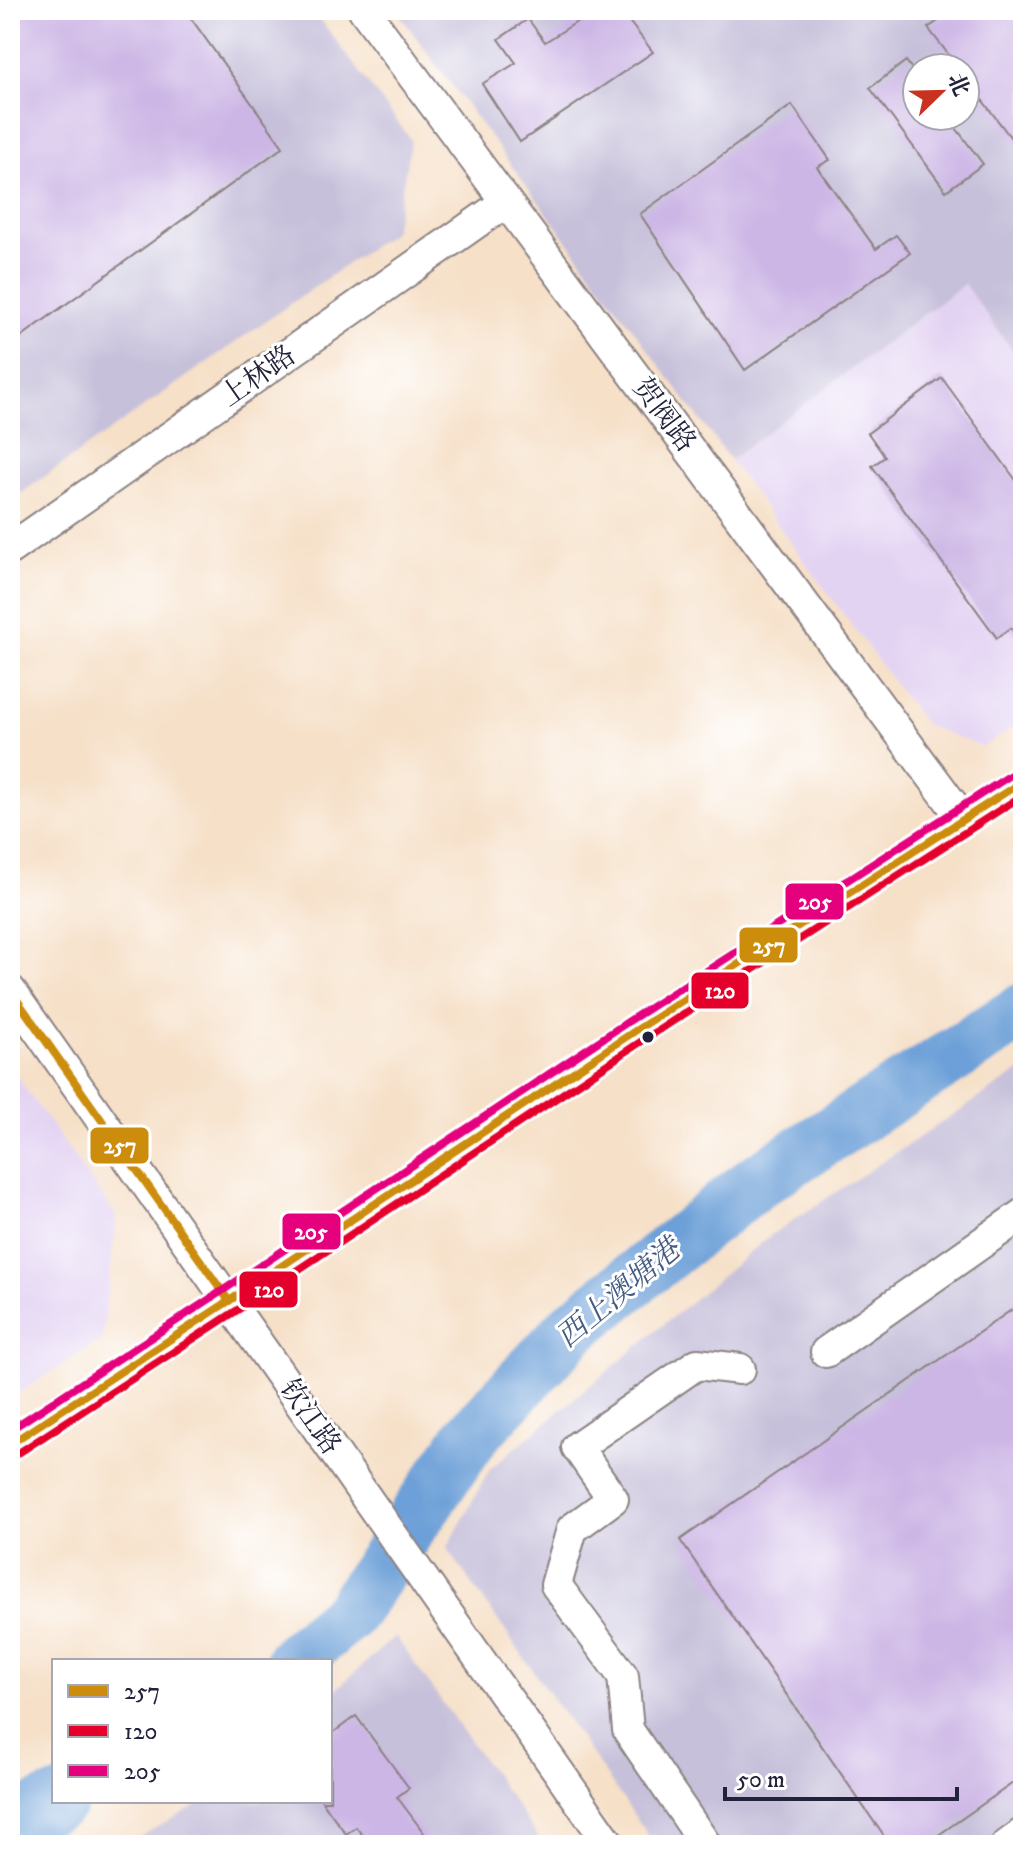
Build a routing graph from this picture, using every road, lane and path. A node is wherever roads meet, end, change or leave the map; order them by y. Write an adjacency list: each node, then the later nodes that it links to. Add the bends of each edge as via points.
1 (364, 10): 2 (street, 贺阀路)
2 (506, 202): 3 (street, 上林路); 5 (street, 贺阀路)
3 (10, 549)
4 (1023, 781): 5 (street)
5 (964, 820): 8 (street, via 622,1039)
6 (10, 990): 8 (street, 钦江路)
7 (1023, 1214): 9 (street)
8 (229, 1301): 11 (street); 13 (street, 钦江路)
9 (826, 1352)
10 (740, 1369): 14 (street, via 697,1364 577,1447 613,1499 572,1529 556,1585 623,1676 628,1730)
11 (10, 1444)
12 (1023, 1833): 15 (street)
13 (610, 1845)
14 (706, 1845)
15 (1007, 1845)

